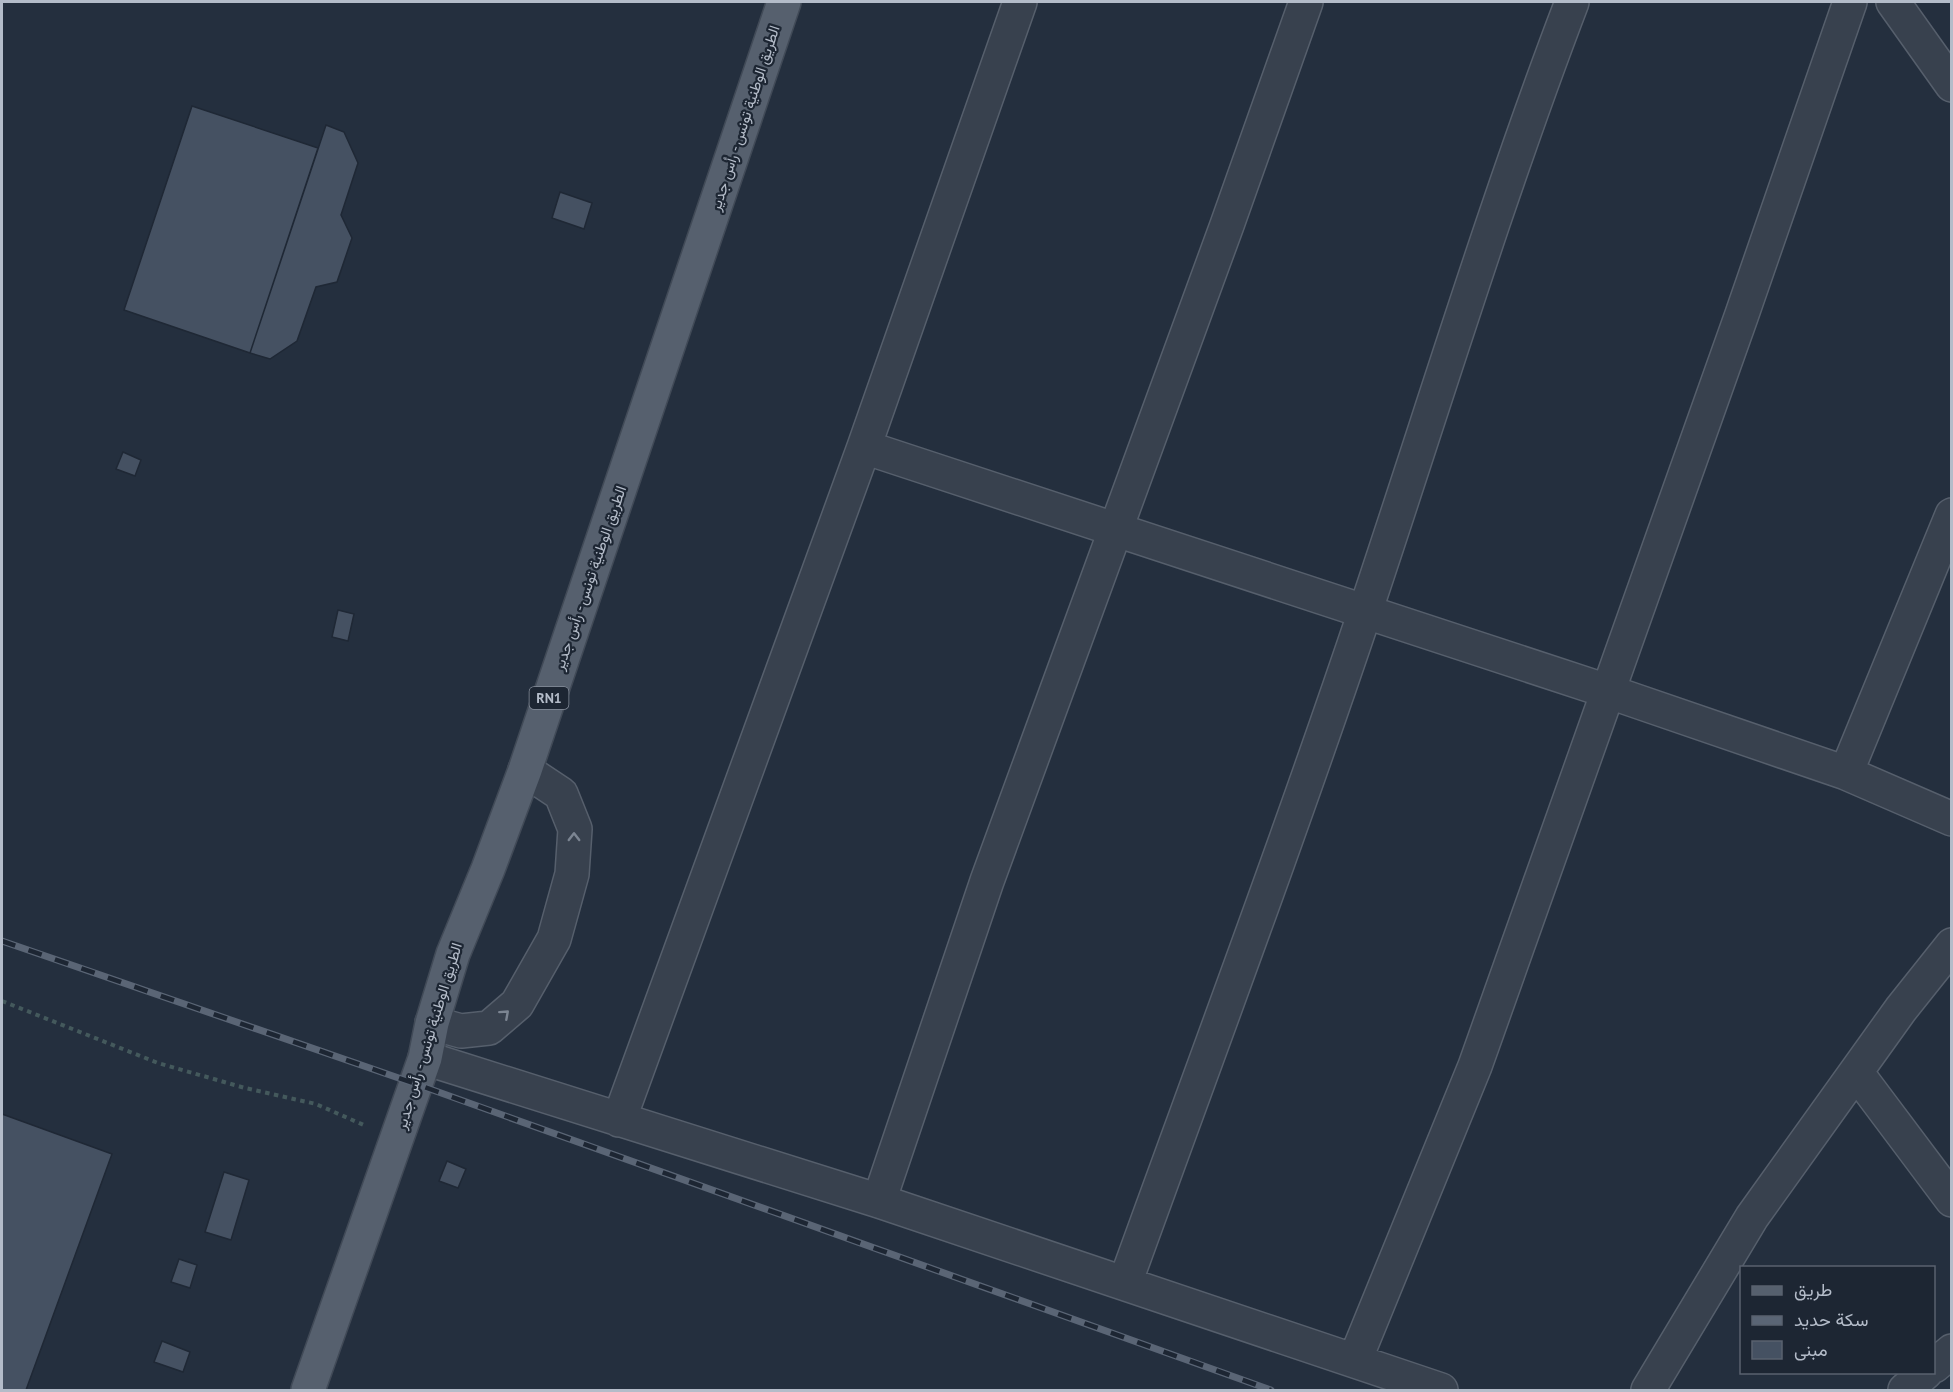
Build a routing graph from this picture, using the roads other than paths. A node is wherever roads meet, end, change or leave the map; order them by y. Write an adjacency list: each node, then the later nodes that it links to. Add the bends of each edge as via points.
1 (784, 2): 13 (main road, الطريق الوطنية تونس - رأس جدير / RN1)
2 (1020, 2): 8 (street)
3 (1306, 2): 10 (street)
4 (1572, 2): 11 (street, via 1536,95)
5 (1850, 2): 12 (street)
6 (1893, 2): 7 (street)
7 (1952, 85)
8 (864, 447): 10 (street); 20 (street)
9 (1952, 515): 14 (street)
10 (1115, 531): 11 (street); 22 (street, via 987,881)
11 (1364, 612): 12 (street); 23 (street)
12 (1607, 692): 14 (street); 25 (street, via 1475,1066)
13 (525, 770): 17 (main road, الطريق الوطنية تونس - رأس جدير / RN1, via 453,954); 17 (street, one-way to 13, via 460,1031 489,1028 517,1004 554,939 572,874 575,829 561,794)
14 (1846, 773): 15 (street)
15 (1952, 819)
16 (1952, 945): 19 (street)
17 (432, 1023): 18 (main road, الطريق الوطنية تونس - رأس جدير / RN1)
18 (425, 1058): 20 (street); 28 (main road, الطريق الوطنية تونس - رأس جدير / RN1)
19 (1856, 1072): 21 (street); 30 (street, via 1752,1217)
20 (619, 1120): 22 (street)
21 (1952, 1200)
22 (879, 1201): 23 (street)
23 (1125, 1283): 25 (street)
24 (1952, 1351): 26 (street)
25 (1355, 1360): 29 (street)
26 (1935, 1365)
27 (1924, 1374): 31 (street)
28 (308, 1390)
29 (1441, 1390)
30 (1648, 1390)
31 (1905, 1390)

